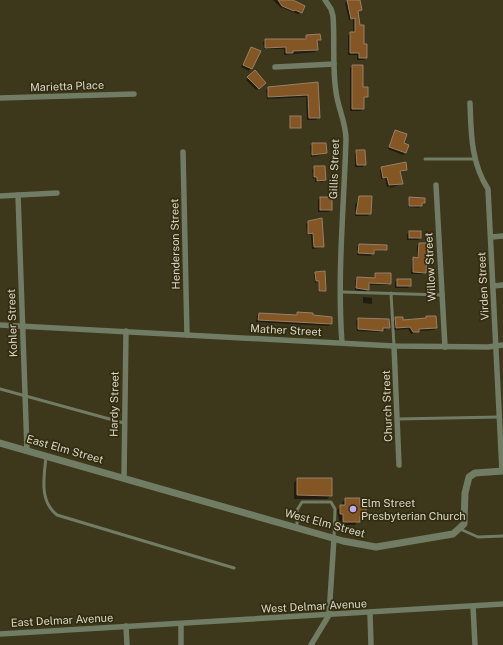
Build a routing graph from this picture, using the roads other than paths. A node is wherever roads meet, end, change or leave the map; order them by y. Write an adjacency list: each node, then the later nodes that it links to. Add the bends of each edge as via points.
1 (325, 0): 2 (street, Gillis Street, via 333,16)
2 (334, 64): 3 (street); 18 (street, Gillis Street, via 336,93 346,139)
3 (275, 67)
4 (134, 94): 5 (street, Marietta Place)
5 (0, 98)
6 (470, 103): 8 (street, Virden Street)
7 (183, 152): 24 (street, Henderson Street)
8 (475, 158): 9 (lane); 15 (street, Virden Street, via 488,189)
9 (425, 159)
10 (436, 185): 20 (street, Willow Street)
11 (57, 193): 12 (street)
12 (18, 195): 13 (street); 22 (street, Kohler Street)
13 (0, 196)
14 (503, 236): 15 (street)
15 (490, 237): 17 (street, Virden Street)
16 (503, 285): 17 (street)
17 (493, 286): 28 (street, Virden Street)
18 (342, 292): 19 (lane); 25 (street, Gillis Street)
19 (391, 293): 20 (lane); 27 (lane)
20 (442, 295): 29 (street, Willow Street)
21 (0, 325): 22 (street, Mather Street)
22 (22, 326): 23 (street, Mather Street); 31 (street, Kohler Street)
23 (126, 331): 24 (street, Mather Street); 34 (street, Hardy Street)
24 (187, 335): 25 (street, Mather Street)
25 (342, 343): 27 (street, Mather Street)
26 (503, 345): 28 (street, Mather Street)
27 (394, 346): 29 (street, Mather Street); 33 (street, Church Street)
28 (496, 346): 29 (street, Mather Street); 32 (street, Virden Street)
29 (445, 347)
30 (0, 389): 31 (lane)
31 (25, 396): 34 (lane); 36 (street, Kohler Street)
32 (499, 417): 33 (lane); 39 (street, Virden Street)
33 (397, 419): 38 (street, Church Street)
34 (124, 423): 40 (street, Hardy Street)
35 (0, 442): 36 (street, East Elm Street)
36 (27, 450): 37 (street, East Elm Street)
37 (47, 455): 40 (street, East Elm Street); 45 (lane, via 43,486 50,510 57,515)
38 (399, 465)
39 (503, 471): 42 (street, via 475,473 469,476 465,493 465,519)
40 (124, 477): 41 (street, West Elm Street)
41 (297, 527): 44 (street, West Elm Street); 44 (lane, via 297,510 302,502 331,502 335,509)
42 (460, 529): 43 (lane, via 478,537); 44 (street, West Elm Street, via 453,534 376,547)
43 (503, 536)
44 (334, 538): 49 (street)
45 (234, 568)
46 (503, 604): 47 (street, West Delmar Avenue)
47 (474, 606): 48 (street, West Delmar Avenue); 57 (street)
48 (370, 613): 49 (street, West Delmar Avenue); 56 (street)
49 (329, 614): 50 (street, West Delmar Avenue); 55 (street)
50 (181, 624): 51 (street, West Delmar Avenue); 54 (street)
51 (126, 626): 52 (street, East Delmar Avenue); 53 (street)
52 (0, 634)
53 (127, 645)
54 (181, 645)
55 (311, 645)
56 (371, 645)
57 (474, 645)

